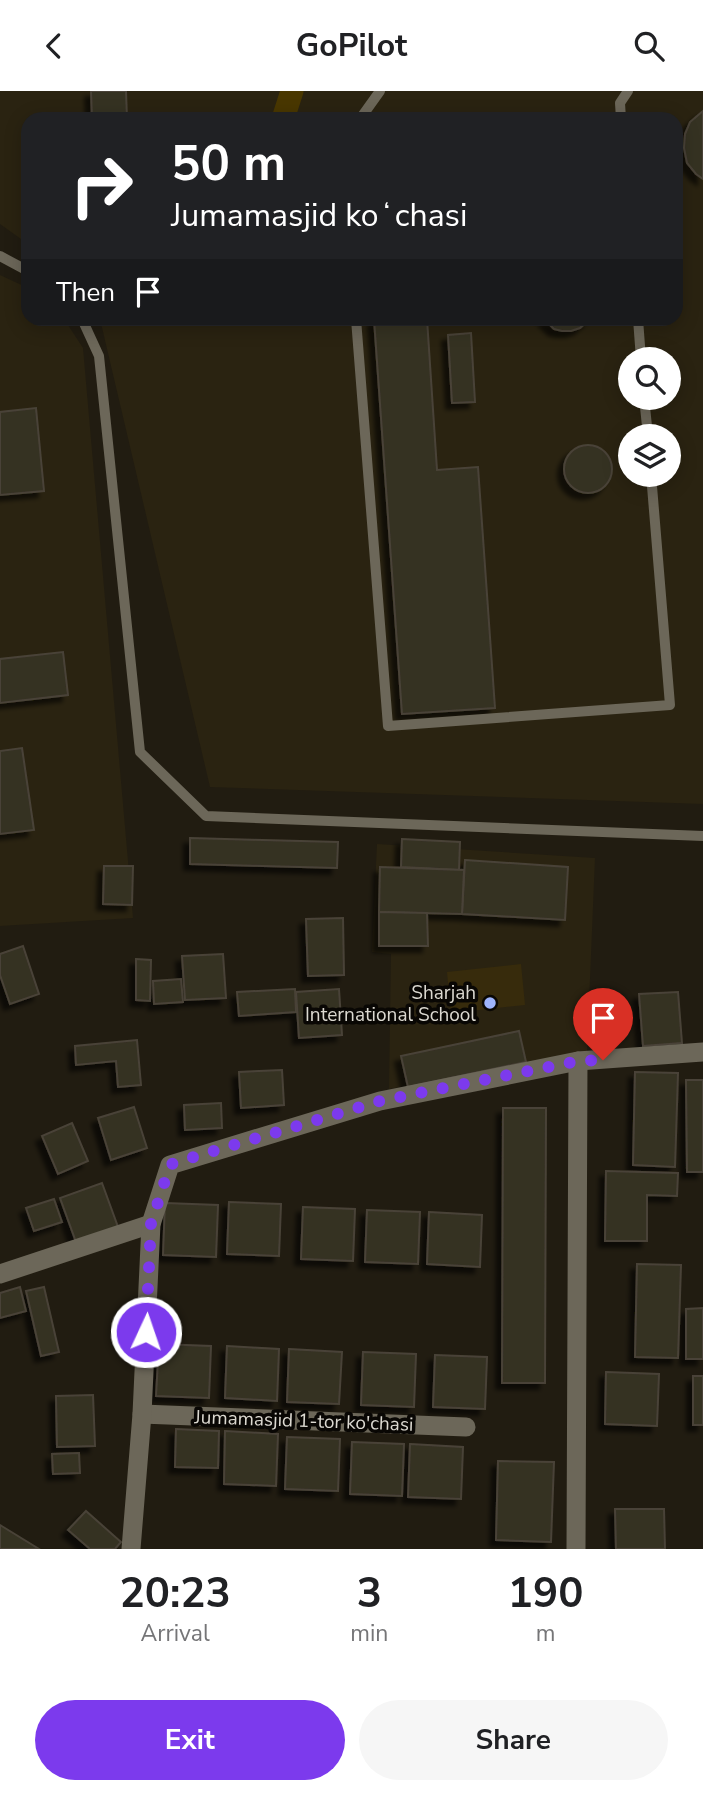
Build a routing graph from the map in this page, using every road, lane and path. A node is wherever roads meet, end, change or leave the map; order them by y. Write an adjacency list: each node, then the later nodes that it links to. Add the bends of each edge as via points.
1 (380, 91): 3 (lane)
2 (628, 91): 4 (lane, via 620,103)
3 (365, 112)
4 (621, 112)
5 (0, 256): 6 (lane)
6 (21, 267)
7 (85, 326): 12 (lane, via 99,356 140,752 206,816)
8 (357, 326): 11 (lane, via 388,726 670,705)
9 (639, 326): 10 (lane)
10 (640, 347)
11 (652, 487)
12 (703, 837)
13 (703, 1052): 14 (street)
14 (578, 1061): 15 (street, via 380,1101 174,1163); 20 (street)
15 (151, 1224): 16 (street); 17 (street)
16 (0, 1274)
17 (142, 1414): 18 (street, Jumamasjid 1-tor ko'chasi); 19 (street)
18 (466, 1427)
19 (131, 1549)
20 (576, 1549)

